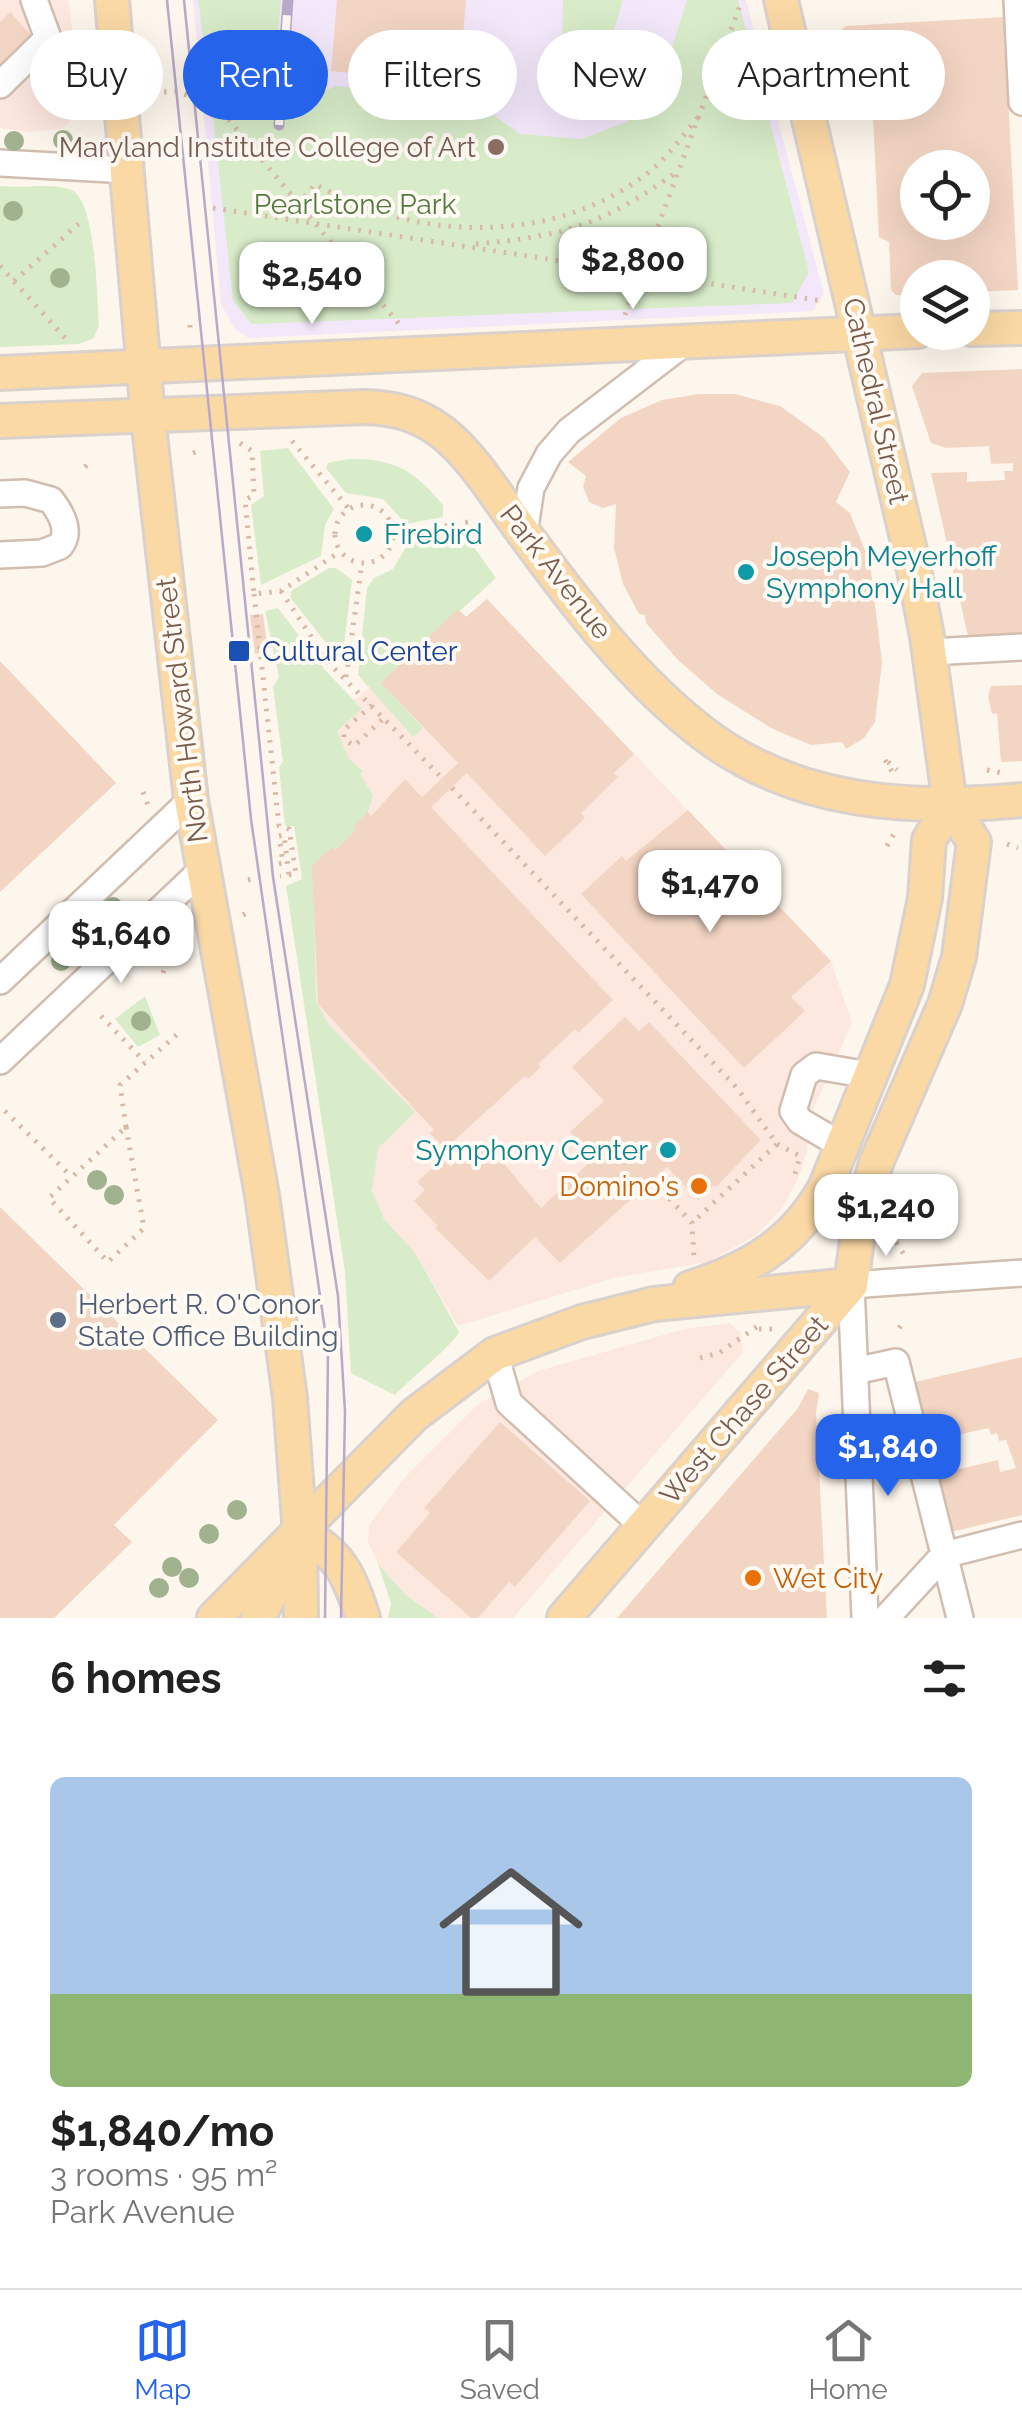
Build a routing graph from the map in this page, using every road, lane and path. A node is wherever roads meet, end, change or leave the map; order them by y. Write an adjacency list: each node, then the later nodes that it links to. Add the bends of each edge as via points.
1 (34, 0): 6 (street, via 48,38)
2 (112, 0): 12 (main road, North Howard Street)
3 (742, 0): 9 (path)
4 (781, 0): 27 (main road, Cathedral Street)
5 (1017, 0): 8 (street)
6 (0, 85)
7 (164, 92): 13 (path, via 218,108)
8 (1022, 102)
9 (700, 114): 11 (path); 13 (path, via 649,172 606,200 566,214 524,223 428,226 384,216 315,184)
10 (0, 163): 12 (street)
11 (680, 169): 17 (path, via 577,230); 19 (path)
12 (128, 170): 30 (main road, North Howard Street)
13 (298, 204): 16 (path)
14 (213, 208): 16 (path)
15 (82, 221): 20 (path)
16 (312, 221): 17 (path); 23 (path)
17 (468, 245): 19 (path)
18 (0, 266): 20 (path)
19 (643, 272): 21 (path); 22 (path)
20 (14, 281): 28 (path)
21 (815, 298)
22 (624, 317)
23 (402, 327)
24 (1022, 328): 25 (main road)
25 (990, 329)
26 (900, 331): 27 (main road)
27 (860, 332): 29 (main road); 49 (main road, Cathedral Street)
28 (67, 340)
29 (688, 340): 30 (main road); 41 (street, via 569,431 549,454 531,488)
30 (143, 366): 31 (main road); 32 (main road, North Howard Street)
31 (0, 373)
32 (148, 417): 33 (main road, Park Avenue); 41 (main road, Park Avenue, via 365,407 409,412 459,447); 58 (main road, North Howard Street)
33 (0, 421)
34 (292, 441): 39 (path)
35 (239, 442): 47 (path, via 252,452 256,486 245,500)
36 (90, 460): 37 (path)
37 (85, 466)
38 (0, 494): 44 (street, via 51,500 65,533 60,546 42,553)
39 (349, 510): 42 (path, via 366,506 382,512); 43 (path, via 337,524)
40 (474, 520): 42 (path)
41 (524, 534): 60 (main road, Park Avenue, via 657,695 734,754 831,793)
42 (393, 535): 45 (path, via 384,556)
43 (340, 551): 45 (path); 46 (path)
44 (0, 555)
45 (362, 563): 50 (path)
46 (281, 591): 47 (path); 50 (path, via 309,637)
47 (254, 594): 68 (path, via 279,826 289,830 296,874)
48 (1022, 648): 49 (street)
49 (930, 652): 60 (main road, Cathedral Street)
50 (346, 677): 51 (path)
51 (372, 704): 52 (path); 52 (path, via 344,730 349,746)
52 (384, 717): 55 (path)
53 (1000, 769): 54 (path)
54 (988, 770)
55 (442, 778)
56 (452, 788): 82 (path, via 737,1088)
57 (143, 792): 61 (path)
58 (191, 800): 67 (main road, North Howard Street); 74 (street)
59 (1022, 800): 60 (main road, Park Avenue)
60 (950, 805): 79 (main road, via 928,840 911,970); 92 (main road, via 974,842 964,936 945,1004 876,1163)
61 (149, 809)
62 (896, 830): 63 (path, via 887,846)
63 (901, 838)
64 (1008, 844): 65 (path)
65 (1018, 848)
66 (278, 864): 68 (path, via 284,835)
67 (202, 870): 77 (street); 99 (main road, North Howard Street, via 262,1195 290,1398)
68 (289, 875): 69 (path)
69 (280, 876)
70 (252, 910): 71 (path)
71 (242, 916)
72 (168, 962): 73 (path)
73 (163, 973)
74 (0, 981)
75 (101, 1016): 78 (path)
76 (182, 1030): 78 (path)
77 (0, 1061)
78 (144, 1062): 81 (path, via 120,1085)
79 (869, 1075): 83 (main road); 83 (street, via 816,1066 804,1075 793,1111)
80 (6, 1111): 84 (path)
81 (126, 1127): 84 (path); 84 (path, via 144,1228 108,1262 49,1198)
82 (777, 1144): 85 (path, via 800,1156); 87 (path)
83 (840, 1144): 93 (main road, via 808,1218 774,1251)
84 (72, 1177)
85 (790, 1188)
86 (662, 1191): 87 (path)
87 (692, 1222): 88 (path)
88 (693, 1240)
89 (896, 1242): 90 (path)
90 (905, 1256)
91 (1022, 1273): 92 (street)
92 (851, 1285): 93 (main road); 97 (street); 98 (main road, West Chase Street)
93 (654, 1304): 95 (main road)
94 (771, 1327): 96 (path)
95 (495, 1354): 98 (street, via 509,1404); 99 (main road, via 414,1415)
96 (700, 1358)
97 (855, 1371): 101 (street, via 896,1362); 107 (street)
98 (643, 1526): 106 (main road, West Chase Street)
99 (300, 1534): 102 (main road); 103 (main road); 104 (main road, North Howard Street); 105 (main road, via 338,1558)
100 (1022, 1534): 101 (street)
101 (944, 1556): 108 (street); 109 (street)
102 (214, 1618)
103 (258, 1618)
104 (301, 1618)
105 (363, 1618)
106 (564, 1618)
107 (865, 1618)
108 (886, 1618)
109 (960, 1618)

